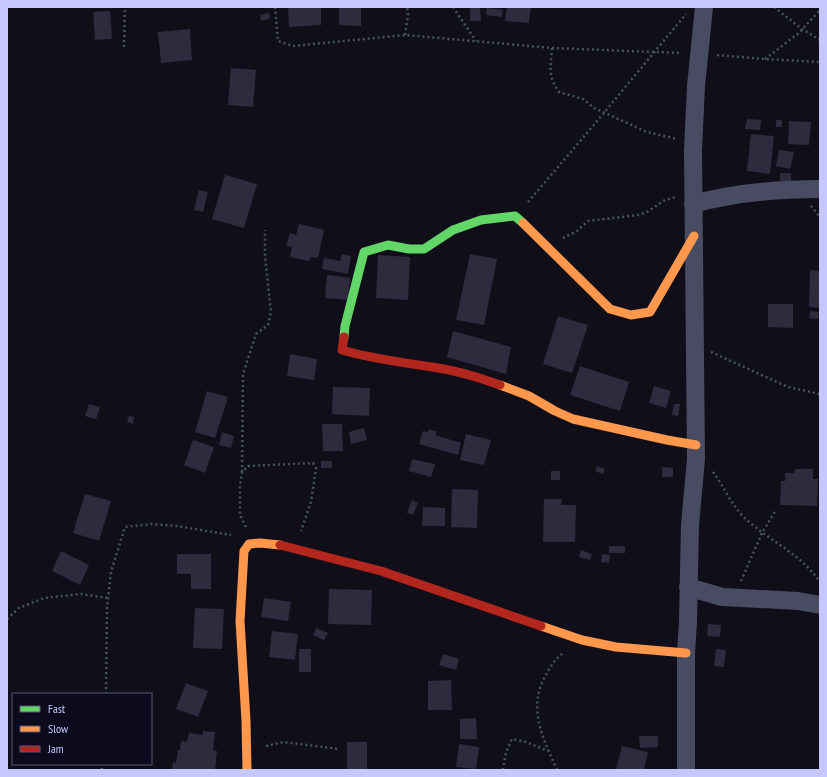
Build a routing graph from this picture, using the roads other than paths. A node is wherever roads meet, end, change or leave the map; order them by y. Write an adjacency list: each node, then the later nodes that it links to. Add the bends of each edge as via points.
1 (696, 10): 3 (street, via 699,53)
2 (820, 189): 3 (street)
3 (693, 200): 4 (street)
4 (694, 236): 5 (street); 5 (street, via 650,312 631,315 610,309 515,216 481,220 452,230 424,249 388,245 364,252 345,326 342,350 366,357 464,374 529,396 573,419)
5 (696, 448): 6 (street)
6 (688, 587): 7 (street, via 722,597 798,601); 8 (street)
7 (820, 605)
8 (686, 653): 9 (street, via 616,647 582,640 381,571 295,548 249,544 244,551 240,621); 10 (street)
9 (247, 770)
10 (686, 770)

